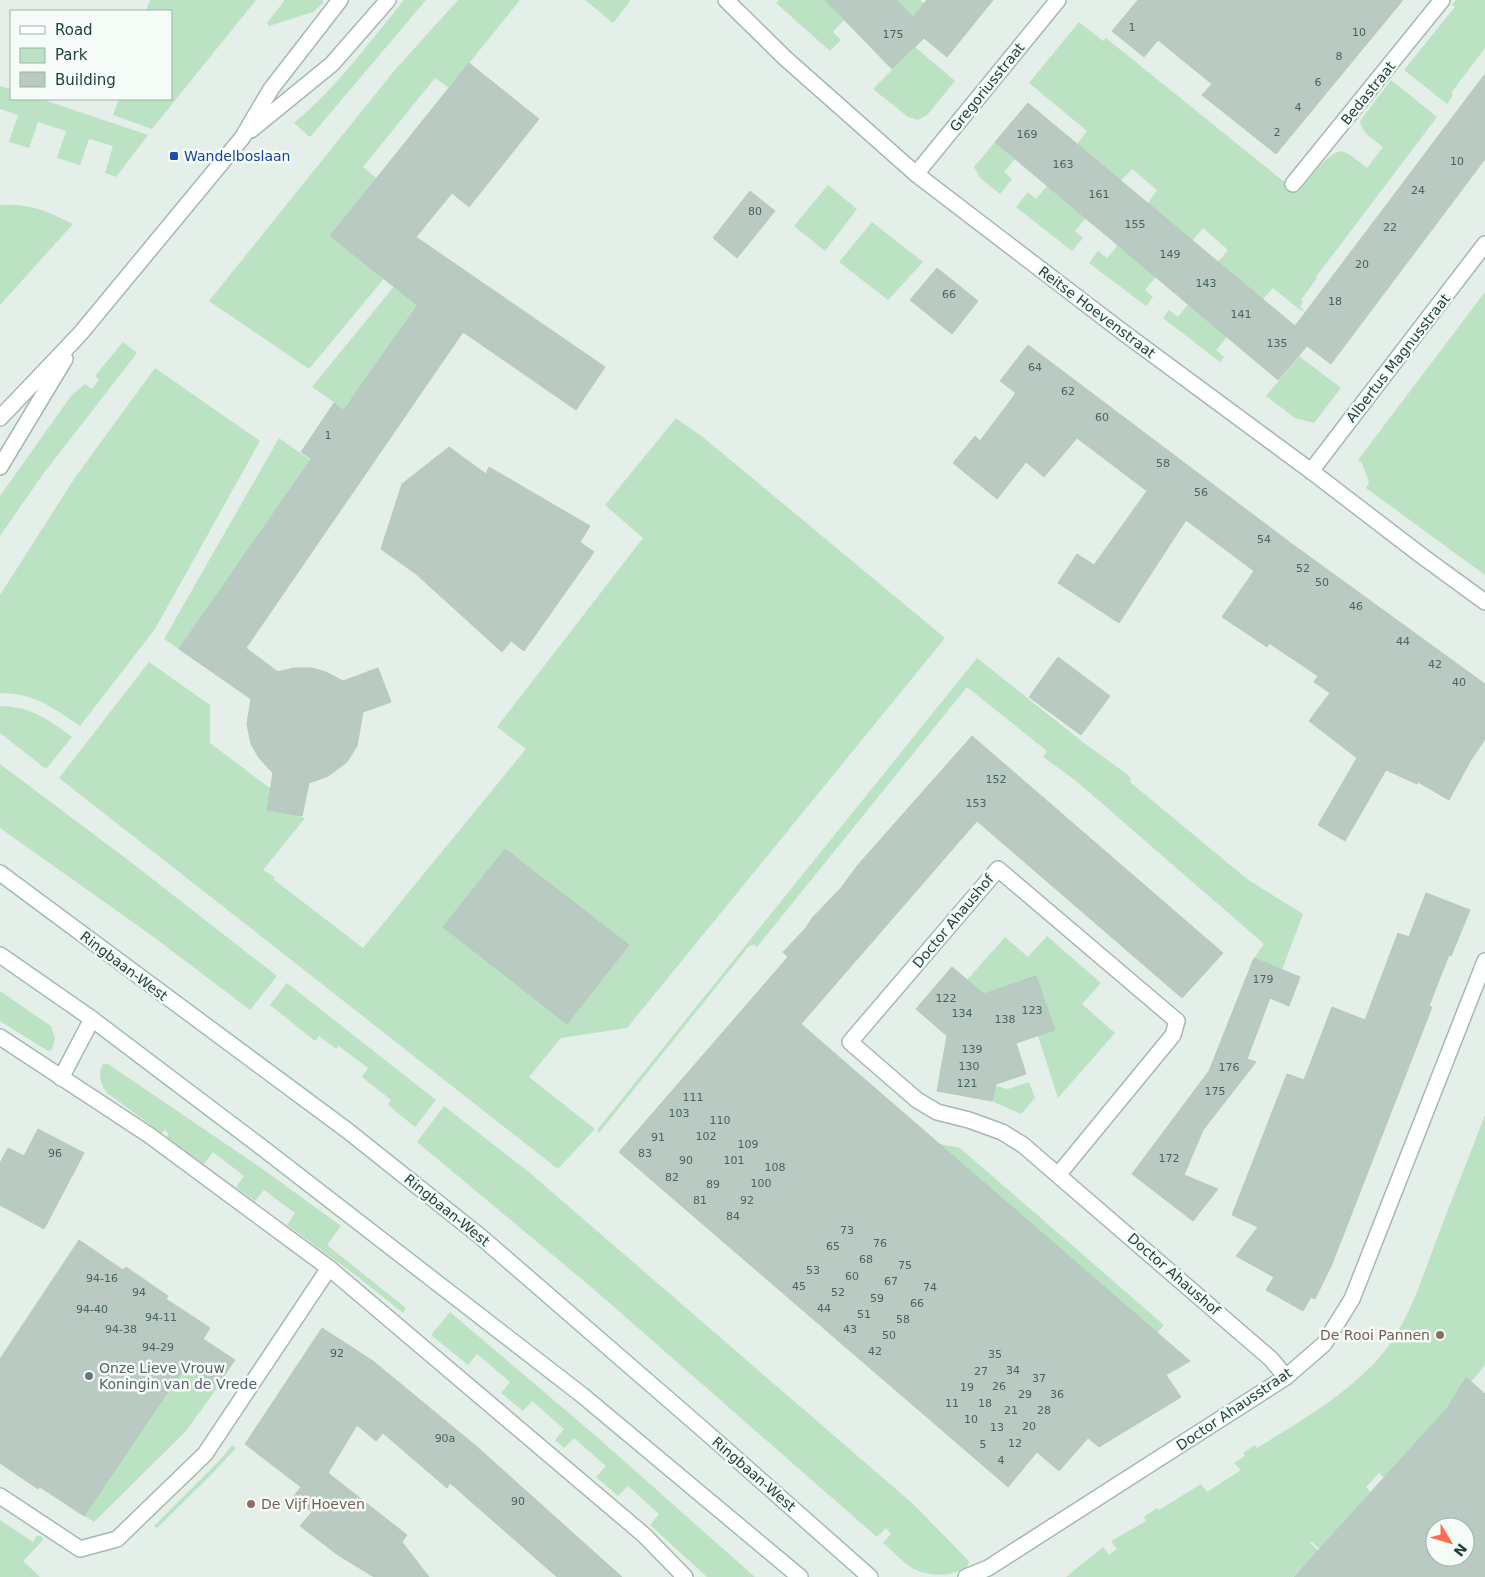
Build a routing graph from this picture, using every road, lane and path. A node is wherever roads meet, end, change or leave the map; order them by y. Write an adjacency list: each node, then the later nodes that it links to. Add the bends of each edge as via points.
1 (340, 0): 6 (street, via 271,89)
2 (726, 0): 7 (street, Reitse Hoevenstraat, via 785,58)
3 (1058, 0): 7 (street, Gregoriusstraat)
4 (1442, 0): 8 (street, Bedastraat)
5 (384, 1): 6 (street, via 332,64)
6 (242, 138): 10 (street)
7 (916, 174): 13 (street, Reitse Hoevenstraat)
8 (1293, 184)
9 (1485, 244): 13 (street, Albertus Magnusstraat)
10 (80, 334): 11 (street); 12 (street)
11 (0, 418)
12 (0, 467)
13 (1311, 471): 14 (street, Reitse Hoevenstraat)
14 (1485, 602)
15 (0, 873): 27 (street, Ringbaan-West, via 348,1131 480,1237)
16 (0, 955): 18 (street)
17 (1485, 961): 23 (street, Doctor Ahausstraat, via 1352,1299 1324,1344)
18 (92, 1019): 20 (street); 26 (street, via 582,1395)
19 (0, 1037): 20 (street)
20 (61, 1078): 22 (street, via 149,1135)
21 (1058, 1175): 21 (street, Doctor Ahaushof, via 1002,1132 937,1112 916,1100 850,1042 998,868 1177,1021 1174,1035); 23 (street, Doctor Ahaushof, via 1271,1359)
22 (329, 1268): 24 (street, via 206,1454 117,1539 80,1549); 25 (street, via 644,1535)
23 (1286, 1377): 28 (street, Doctor Ahausstraat, via 988,1568)
24 (0, 1496)
25 (685, 1577)
26 (800, 1577)
27 (870, 1577)
28 (966, 1577)

